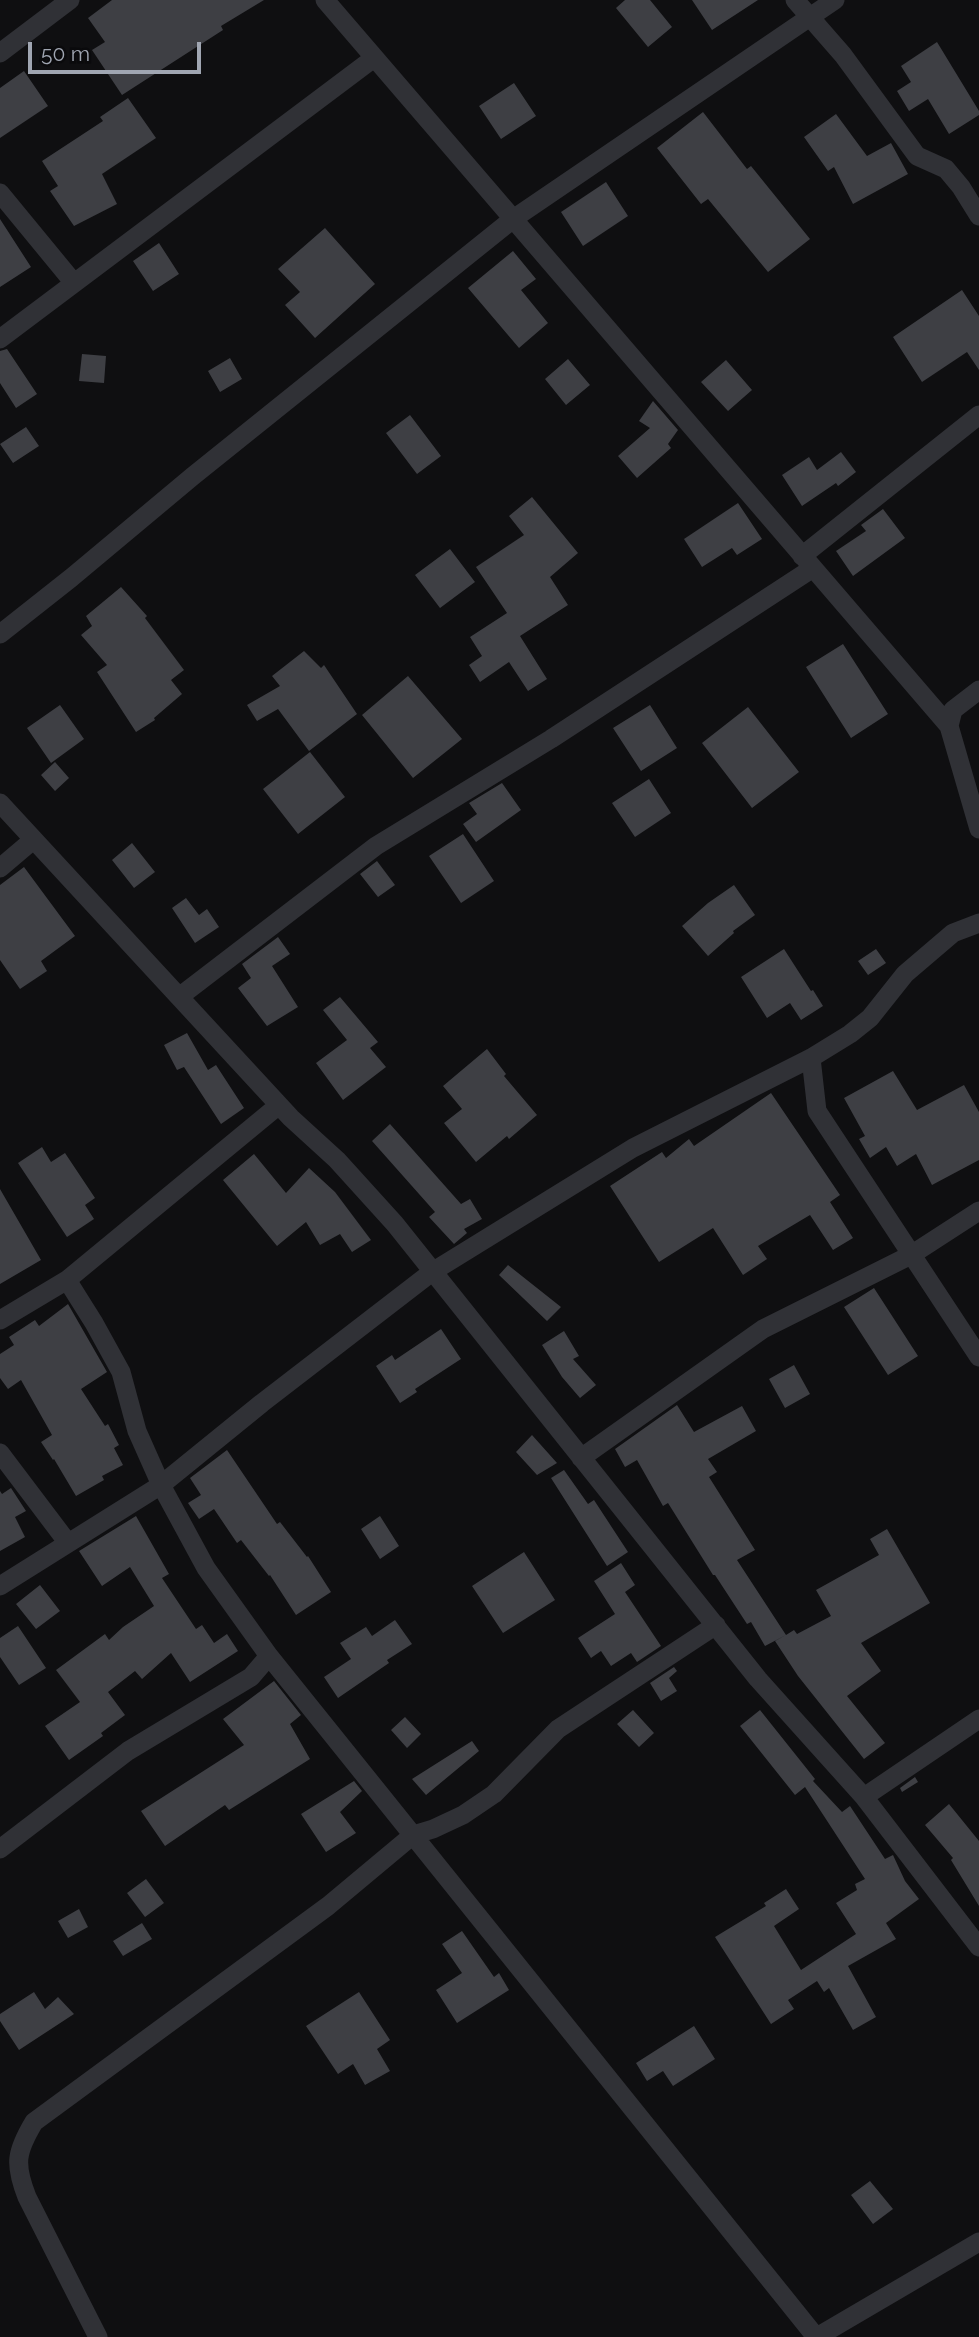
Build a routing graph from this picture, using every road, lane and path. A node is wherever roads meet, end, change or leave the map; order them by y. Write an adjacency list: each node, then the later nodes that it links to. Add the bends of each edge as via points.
1 (71, 0): 6 (street)
2 (325, 0): 7 (street)
3 (794, 0): 5 (street)
4 (835, 0): 5 (street)
5 (810, 17): 9 (street, via 917,156 946,169); 10 (street)
6 (0, 53)
7 (374, 58): 10 (street); 11 (street)
8 (0, 192): 11 (street)
9 (979, 216)
10 (513, 219): 14 (street); 15 (street)
11 (74, 283): 12 (street)
12 (0, 339)
13 (979, 415): 14 (street)
14 (807, 562): 17 (street); 23 (street, via 551,739 376,846)
15 (0, 634)
16 (979, 690): 17 (street, via 953,710)
17 (949, 726): 19 (street)
18 (0, 803): 20 (street)
19 (979, 829)
20 (33, 840): 21 (street); 23 (street)
21 (0, 868)
22 (979, 923): 24 (street, via 953,933 905,974 870,1018)
23 (179, 997): 25 (street)
24 (811, 1058): 27 (street, via 817,1111); 28 (street, via 633,1148)
25 (279, 1105): 28 (street, via 345,1169); 29 (street)
26 (979, 1211): 27 (street)
27 (911, 1255): 31 (street); 33 (street, via 763,1329)
28 (432, 1272): 33 (street); 34 (street)
29 (67, 1280): 30 (street); 34 (street, via 121,1372 137,1431)
30 (0, 1320)
31 (979, 1357)
32 (0, 1453): 35 (street)
33 (581, 1458): 37 (street)
34 (161, 1485): 35 (street); 38 (street, via 206,1569)
35 (68, 1543): 36 (street)
36 (0, 1586)
37 (716, 1625): 40 (street); 41 (street, via 558,1729 495,1794 463,1815)
38 (269, 1656): 41 (street); 42 (street, via 251,1677 128,1751)
39 (979, 1719): 40 (street)
40 (864, 1797): 43 (street)
41 (414, 1835): 45 (street, via 328,1906 34,2122 20,2144 18,2174 27,2197); 46 (street)
42 (0, 1849)
43 (979, 1947)
44 (979, 2242): 46 (street)
45 (98, 2337)
46 (816, 2337)

